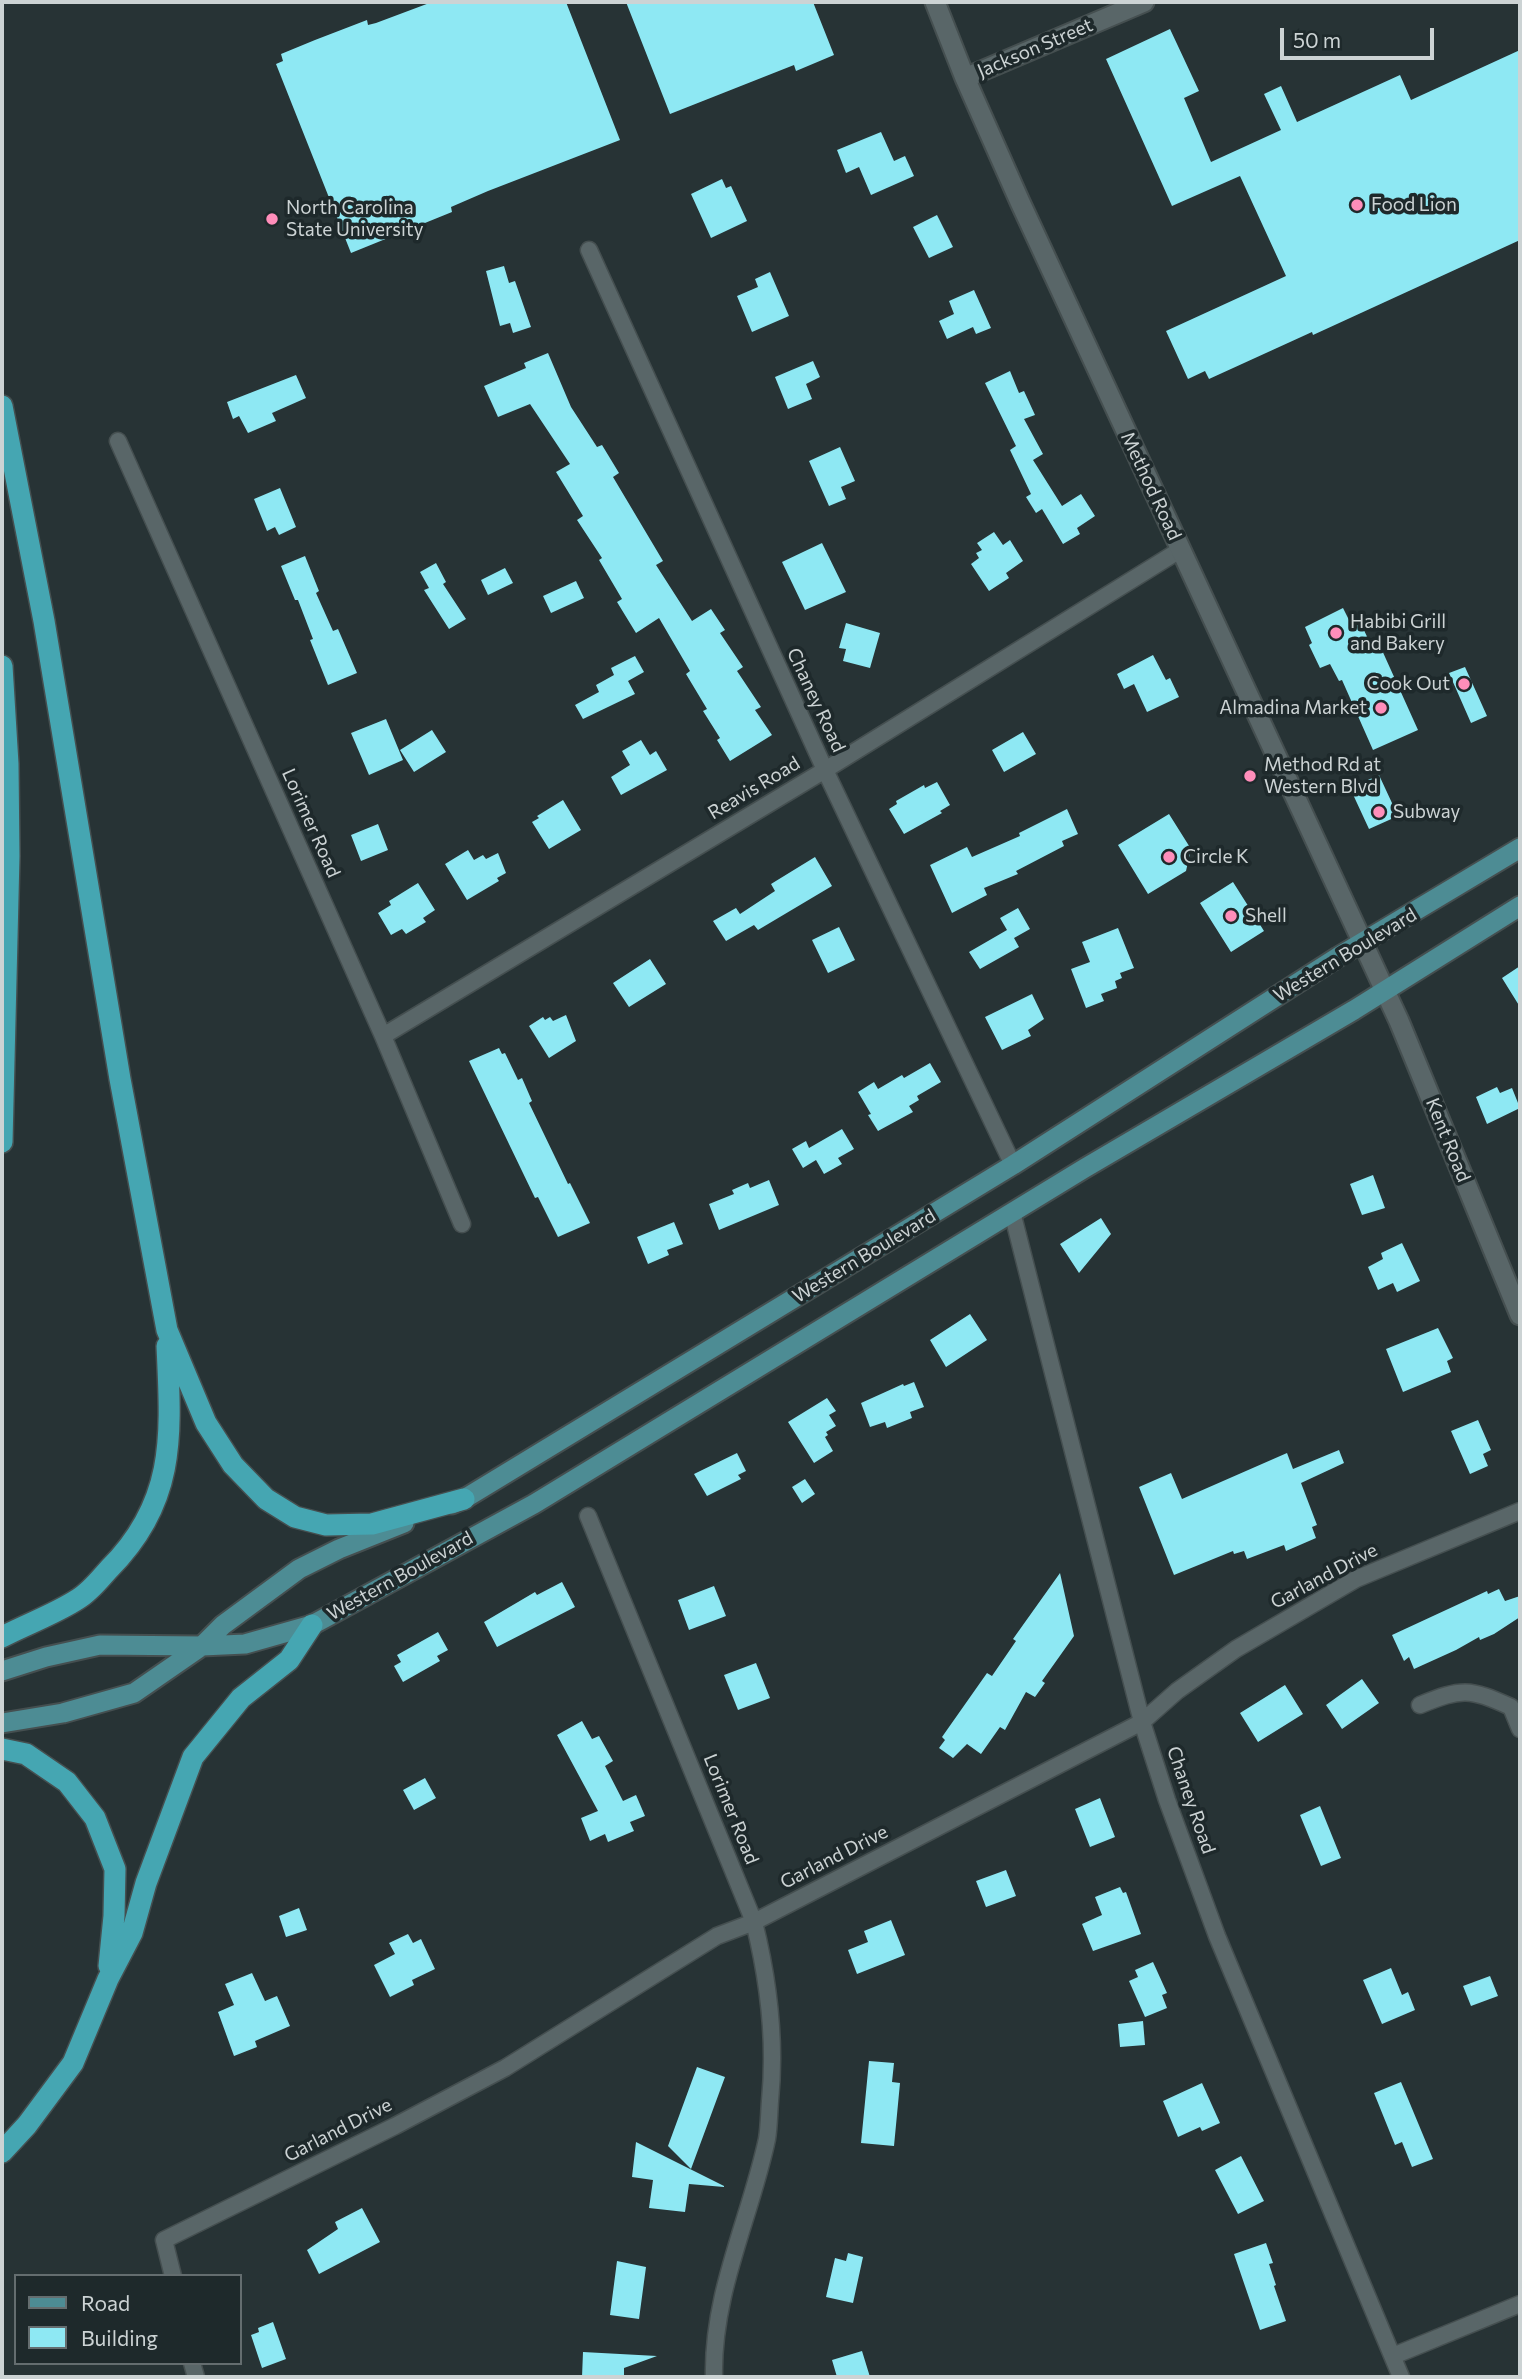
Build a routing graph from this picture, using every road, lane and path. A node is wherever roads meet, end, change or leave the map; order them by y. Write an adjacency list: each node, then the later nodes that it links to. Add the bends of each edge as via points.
1 (935, 2): 3 (street, Method Road)
2 (1143, 2): 3 (street, Jackson Street)
3 (965, 78): 7 (street, Method Road)
4 (589, 250): 9 (street, Chaney Road)
5 (2, 406): 21 (highway, via 44,621)
6 (118, 442): 15 (street, Lorimer Road)
7 (1180, 550): 9 (street, Reavis Road); 12 (street, Method Road)
8 (2, 666): 16 (highway, via 9,856)
9 (825, 770): 15 (street, Reavis Road); 17 (street, Chaney Road)
10 (1520, 848): 12 (main road, Western Boulevard)
11 (1520, 906): 14 (main road, Western Boulevard)
12 (1362, 943): 13 (street, Method Road); 17 (main road, Western Boulevard)
13 (1373, 967): 14 (street, Kent Road)
14 (1384, 991): 18 (main road, Western Boulevard); 20 (street, Kent Road)
15 (383, 1036): 19 (street, Lorimer Road)
16 (2, 1142)
17 (1013, 1165): 22 (main road, Western Boulevard)
18 (1012, 1212): 25 (main road, Western Boulevard, via 534,1504); 30 (street, Chaney Road)
19 (463, 1224)
20 (1520, 1315)
21 (167, 1330): 22 (highway, via 206,1423 233,1465 265,1499 295,1517 326,1525 372,1524); 26 (highway, via 171,1428 158,1497 145,1523 130,1546 80,1598)
22 (464, 1499): 27 (main road, Western Boulevard, via 299,1569)
23 (1520, 1511): 30 (street, Garland Drive, via 1356,1579 1236,1649)
24 (588, 1516): 34 (street, Lorimer Road)
25 (312, 1625): 27 (main road, Western Boulevard, via 245,1643); 35 (highway, via 289,1660 241,1698 193,1757 132,1933)
26 (2, 1637)
27 (202, 1646): 28 (main road, Western Boulevard, via 100,1645); 31 (main road, Western Boulevard, via 134,1693 63,1713)
28 (2, 1671)
29 (1420, 1705): 32 (street, via 1454,1692 1482,1694 1510,1707)
30 (1142, 1722): 34 (street, Garland Drive); 39 (street, Chaney Road, via 1217,1936)
31 (2, 1723)
32 (1520, 1729)
33 (2, 1749): 35 (highway, via 26,1754 67,1782 95,1818 115,1869)
34 (754, 1922): 37 (street, Garland Drive, via 717,1936 505,2068 164,2240); 40 (street, Lorimer Road, via 771,2002 774,2065 767,2136 723,2290)
35 (108, 1979): 36 (highway, via 73,2063)
36 (2, 2152)
37 (172, 2274)
38 (1520, 2304): 39 (street)
39 (1393, 2356): 41 (street, Chaney Road)
40 (714, 2377)
41 (1401, 2377)

